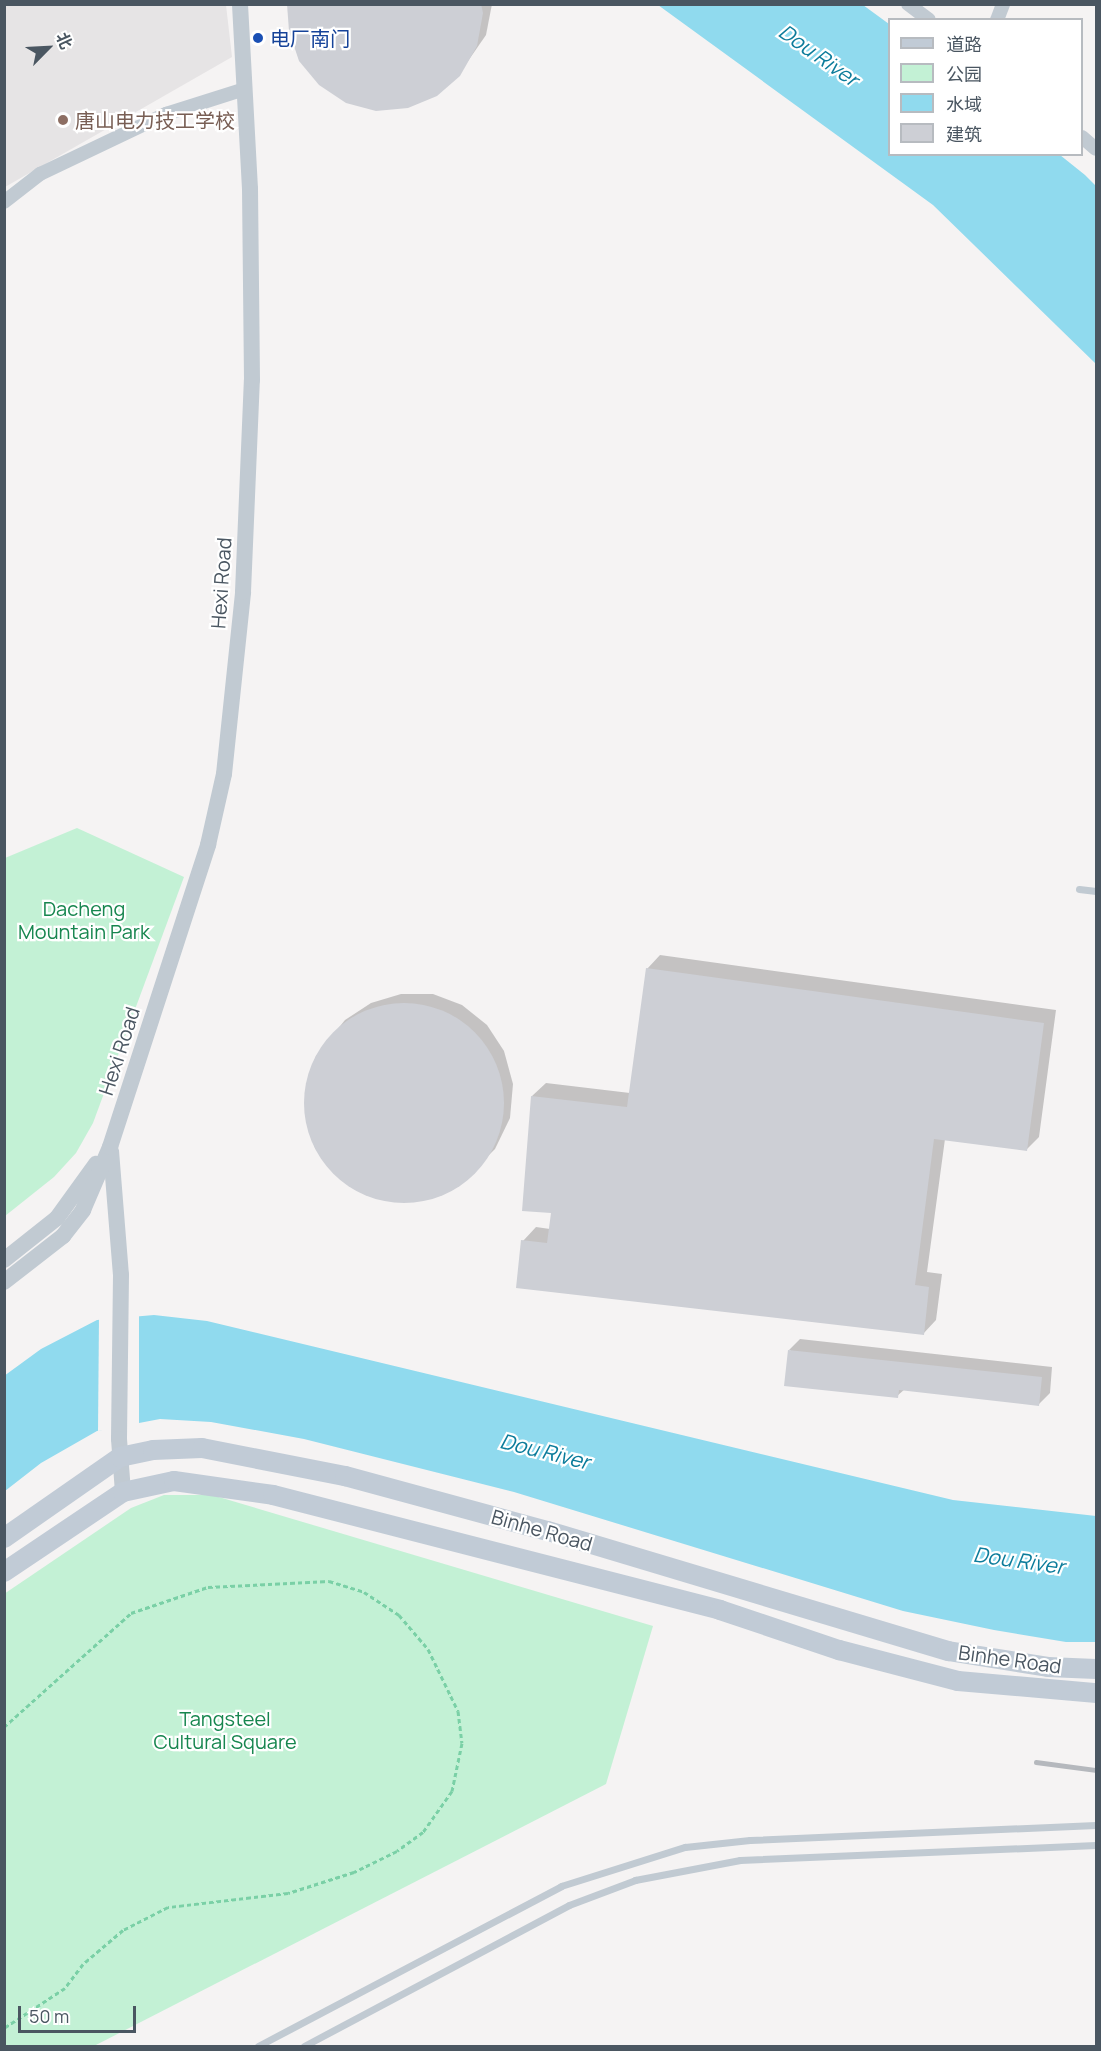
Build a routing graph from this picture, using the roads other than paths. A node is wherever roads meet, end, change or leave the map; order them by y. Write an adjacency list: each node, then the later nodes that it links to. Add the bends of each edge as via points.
1 (240, 4): 4 (street, Hexi Road)
2 (908, 4): 3 (street)
3 (926, 18)
4 (245, 89): 7 (street, via 166,114 40,174); 10 (street, Hexi Road, via 252,380 243,592 224,774 208,845)
5 (1083, 137): 6 (street)
6 (1096, 150)
7 (4, 202)
8 (1079, 889): 9 (lane)
9 (1096, 891)
10 (110, 1147): 11 (street, Hexi Road, via 57,1218); 12 (street, Hexi Road, via 83,1210 63,1236); 13 (street, via 121,1309)
11 (4, 1260)
12 (4, 1282)
13 (119, 1448): 14 (street); 15 (main road, Binhe Road); 17 (main road, Binhe Road, via 202,1448 345,1476 559,1534 948,1651 1048,1667)
14 (123, 1492): 16 (main road, Binhe Road); 18 (main road, Binhe Road, via 174,1480 273,1495 720,1610 839,1650 958,1681)
15 (4, 1538)
16 (4, 1572)
17 (1096, 1669)
18 (1096, 1694)
19 (1096, 1825): 21 (lane, via 750,1840 685,1847 561,1886)
20 (1096, 1845): 22 (lane, via 740,1860 635,1880 569,1905)
21 (258, 2046)
22 (304, 2046)

